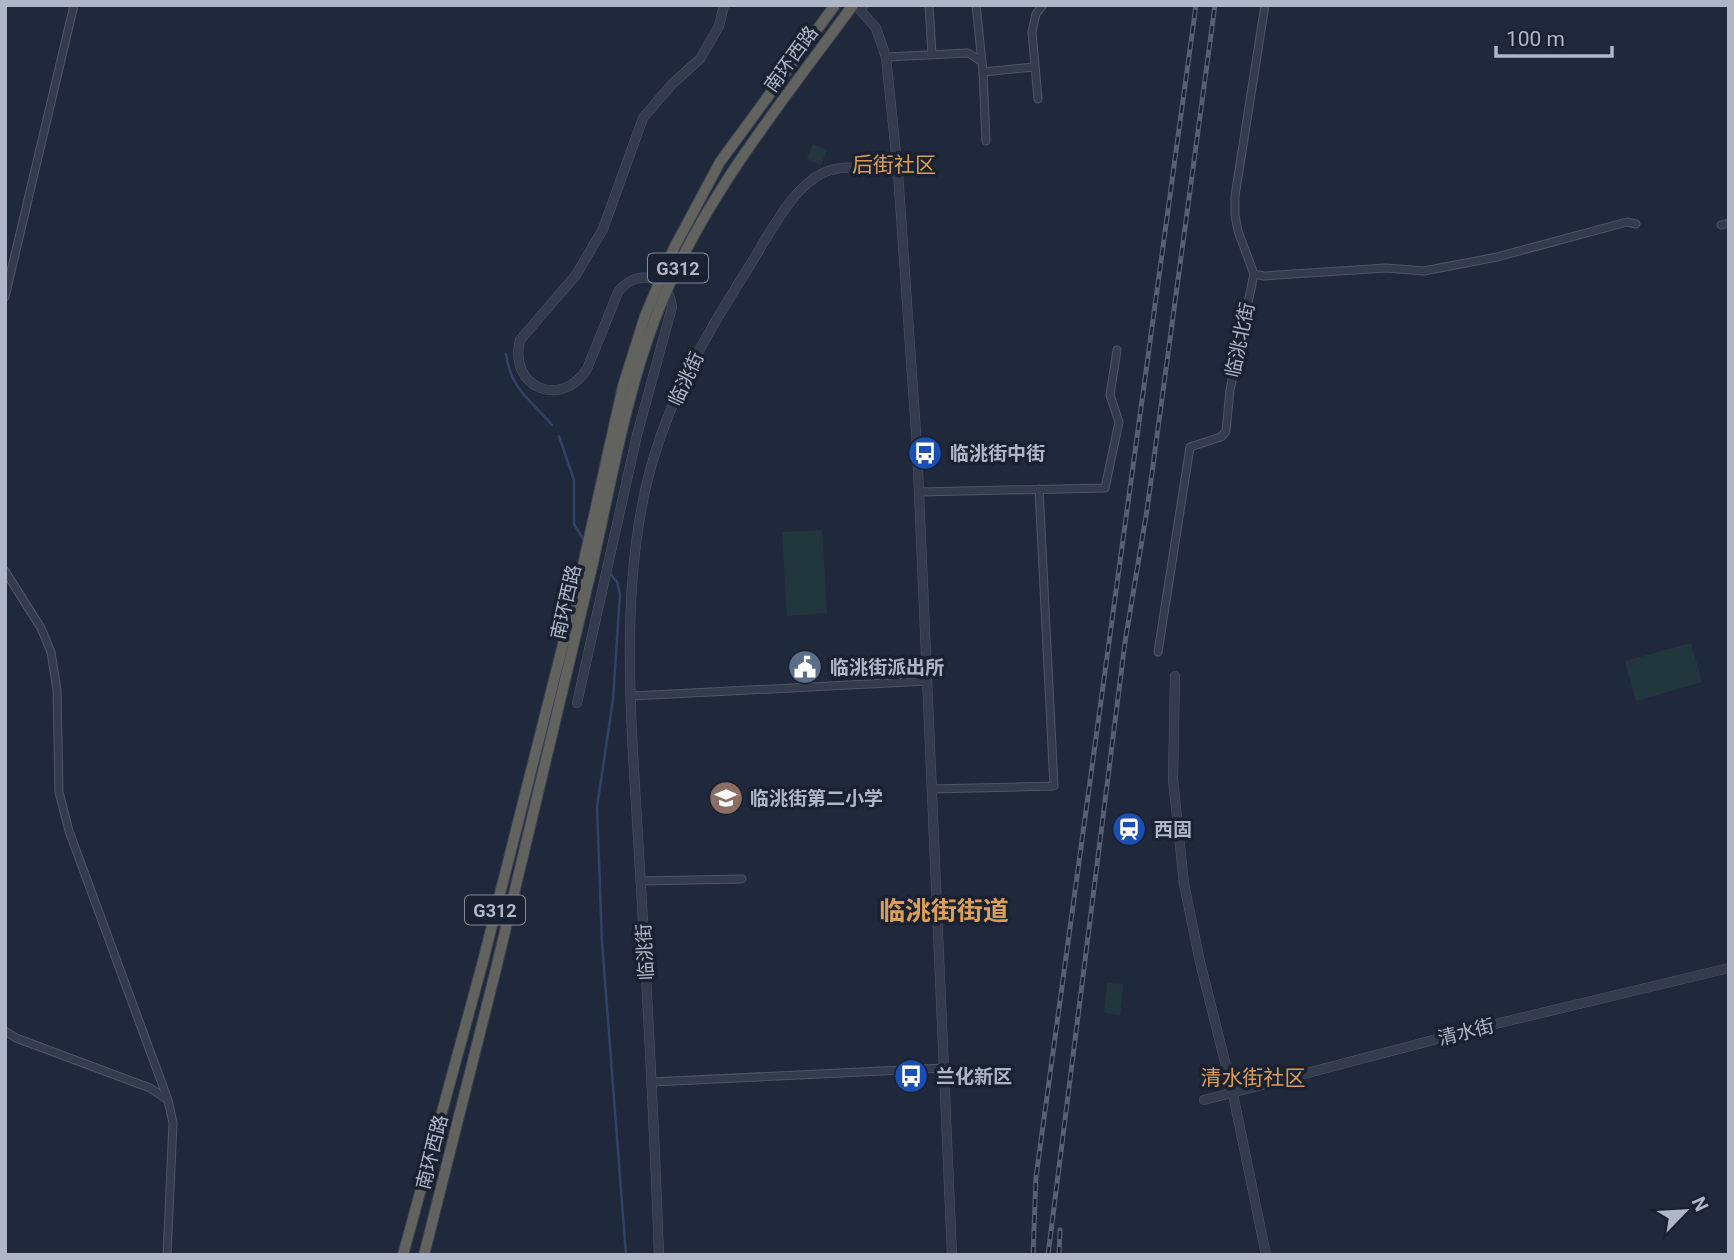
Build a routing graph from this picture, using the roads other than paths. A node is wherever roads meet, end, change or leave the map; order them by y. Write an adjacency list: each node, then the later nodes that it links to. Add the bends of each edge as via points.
1 (74, 5): 19 (street)
2 (724, 5): 29 (street, via 719,26 700,59 643,118 603,229 576,275 520,340 517,351 522,373 530,382 550,391 562,390 581,379 587,369 624,285 632,279 651,278 660,282 671,298)
3 (835, 5): 23 (highway, 南环西路 / G312, bridge, via 720,162 674,248 645,316 623,386)
4 (929, 5): 9 (street)
5 (976, 5): 11 (street)
6 (1044, 5): 12 (street, via 1032,22)
7 (1265, 5): 18 (street, via 1236,196 1238,231)
8 (858, 6): 10 (street, via 876,28); 23 (highway, 南环西路 / G312, bridge, via 732,170 685,250 655,320 633,391)
9 (932, 54): 10 (street); 11 (street, via 968,52)
10 (886, 57): 16 (street)
11 (981, 61): 13 (street)
12 (1034, 67): 13 (street); 14 (street)
13 (983, 72): 15 (street)
14 (1038, 99)
15 (986, 141)
16 (898, 173): 22 (street); 28 (street, 临洮街, via 852,167 830,170 810,180 794,196 684,376 653,461 635,551)
17 (1636, 225): 18 (street, via 1627,222 1497,257 1424,271 1386,268)
18 (1254, 274): 25 (street, 临洮北街, via 1226,430 1221,437 1189,447)
19 (5, 297)
20 (1117, 349): 21 (street, via 1110,395 1119,422 1105,488)
21 (1039, 489): 22 (street); 30 (street, via 1054,786)
22 (919, 492): 27 (street)
23 (587, 568): 41 (highway, 南环西路 / G312); 42 (highway, 南环西路 / G312, via 496,969)
24 (5, 571): 38 (street, via 51,652 57,690 59,792 69,831)
25 (1158, 652)
26 (1175, 676): 37 (street, via 1174,779 1184,884)
27 (927, 681): 28 (street); 30 (street)
28 (632, 696): 32 (street, 临洮街)
29 (577, 704)
30 (932, 789): 35 (street)
31 (742, 879): 32 (street)
32 (641, 881): 36 (street, 临洮街)
33 (1729, 968): 37 (street, 清水街)
34 (5, 1031): 38 (street, via 150,1088)
35 (944, 1068): 36 (street); 44 (street)
36 (652, 1082): 43 (street, 临洮街)
37 (1233, 1094): 39 (street, 清水街); 45 (street)
38 (168, 1100): 40 (street, via 173,1123)
39 (1204, 1100)
40 (167, 1255)
41 (403, 1255)
42 (424, 1255)
43 (659, 1255)
44 (953, 1255)
45 (1266, 1255)

